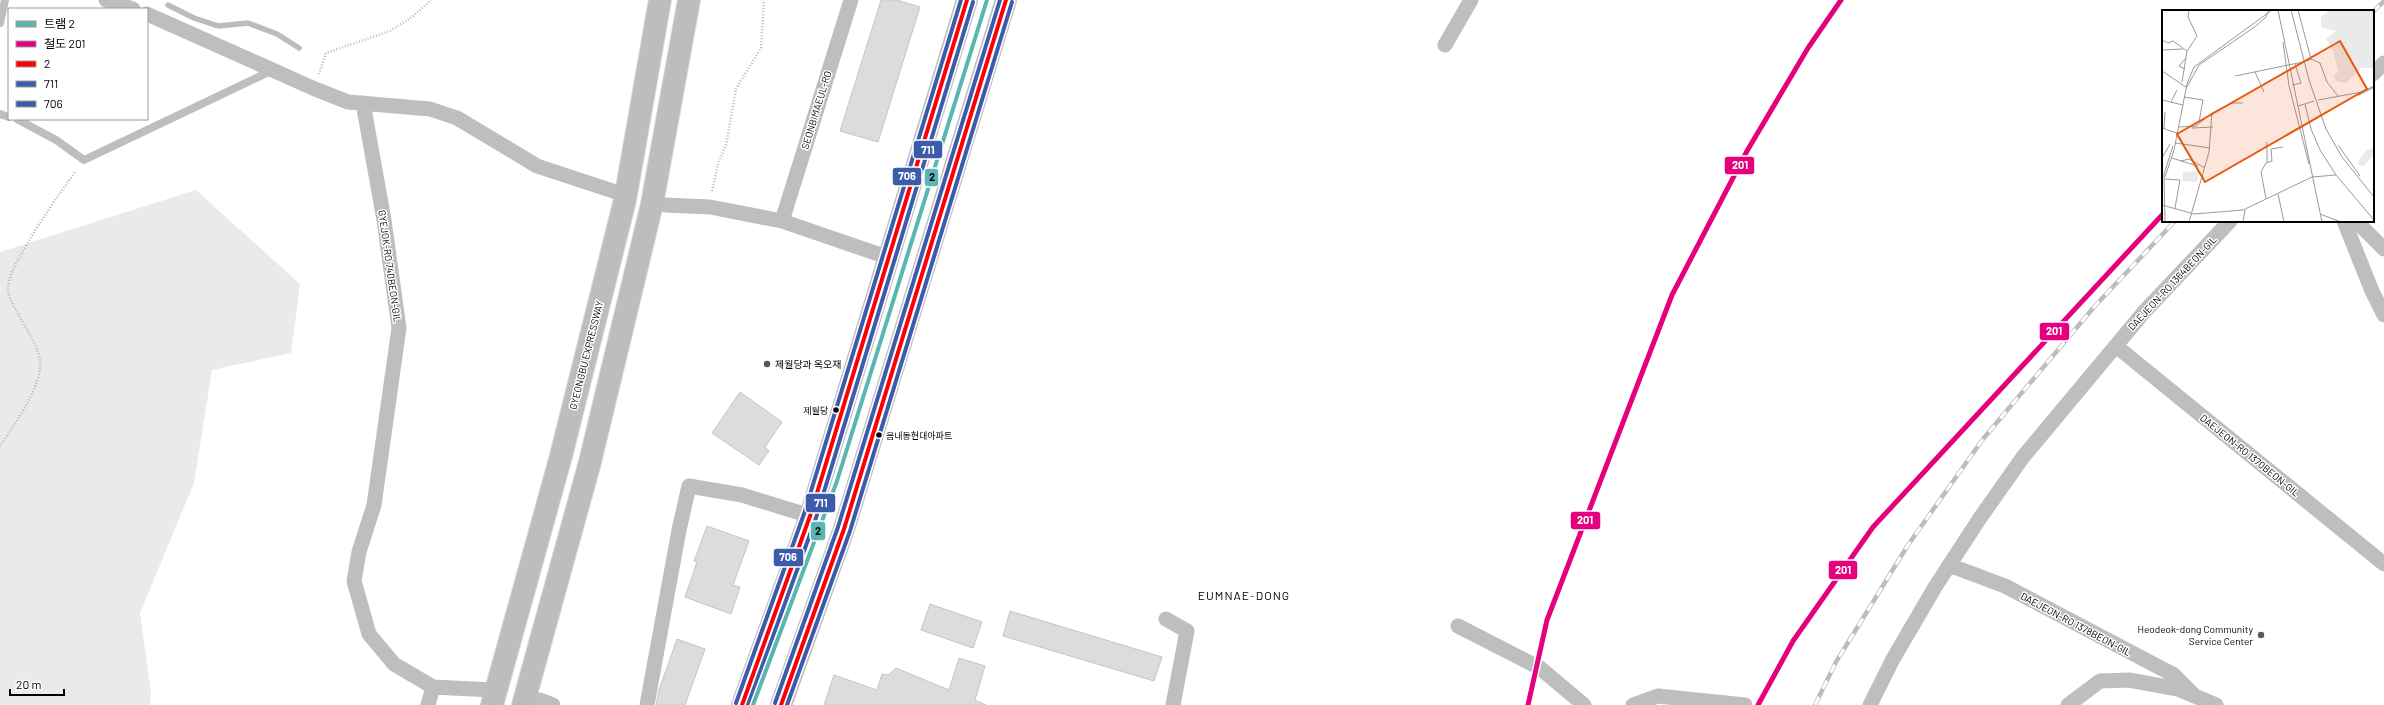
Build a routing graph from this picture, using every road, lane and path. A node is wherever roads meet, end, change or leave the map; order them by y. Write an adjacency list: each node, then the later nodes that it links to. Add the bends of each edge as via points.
1 (5, 0): 13 (lane)
2 (106, 0): 11 (street)
3 (431, 0): 18 (path, via 390,32 326,53)
4 (660, 0): 41 (highway, GYEONGBU EXPRESSWAY, via 625,200 561,456)
5 (689, 0): 42 (highway, via 652,204 590,462)
6 (764, 0): 24 (path, via 761,48 736,89 726,145 718,164)
7 (851, 0): 25 (street, SEONBIMAEUL-RO)
8 (967, 0): 30 (main road)
9 (1006, 0): 46 (main road, via 844,529)
10 (1471, 0): 14 (street)
11 (130, 8)
12 (148, 14): 16 (street)
13 (0, 23)
14 (1445, 45)
15 (2384, 63): 17 (street)
16 (273, 70): 18 (street); 21 (lane)
17 (2374, 73)
18 (315, 89): 19 (street, via 348,102)
19 (363, 103): 22 (street, via 430,109 457,118 537,166); 39 (street, GYEJOK-RO 740BEON-GIL, via 384,220 399,328 374,506 359,552 354,581 369,634 394,664)
20 (19, 120): 21 (lane, via 56,140)
21 (84, 160): 33 (path, via 54,201 9,280 10,298 40,361 36,379 21,416)
22 (616, 192)
23 (666, 205): 24 (street)
24 (710, 207): 25 (street)
25 (782, 221): 30 (street)
26 (2229, 222): 32 (street, DAEJEON-RO 1364BEON-GIL, via 2144,312)
27 (2344, 222): 31 (street)
28 (2357, 222): 29 (street)
29 (2384, 249)
30 (887, 257): 34 (main road)
31 (2384, 315)
32 (2116, 346): 35 (street, DAEJEON-RO 1370BEON-GIL); 36 (street, DAEJEON-RO 1364BEON-GIL, via 2024,457)
33 (0, 446)
34 (810, 516): 44 (street, via 742,495 689,486); 45 (main road)
35 (2384, 564)
36 (1949, 565): 40 (street, DAEJEON-RO 1378BEON-GIL, via 2005,586 2174,675); 51 (street, DAEJEON-RO 1364BEON-GIL, via 1893,659)
37 (1166, 619): 47 (street, via 1187,631)
38 (1458, 626): 48 (street, via 1540,668)
39 (433, 687): 41 (street); 43 (street)
40 (2195, 696): 52 (street, DAEJEON-RO 1378BEON-GIL, via 2178,689 2130,680 2100,681); 53 (street, DAEJEON-RO 1378BEON-GIL)
41 (492, 698)
42 (539, 703)
43 (428, 705)
44 (647, 705)
45 (742, 705)
46 (781, 705)
47 (1173, 705)
48 (1584, 705)
49 (1634, 705): 50 (street, via 1658,696)
50 (1745, 705)
51 (1870, 705)
52 (2068, 705)
53 (2216, 705)

